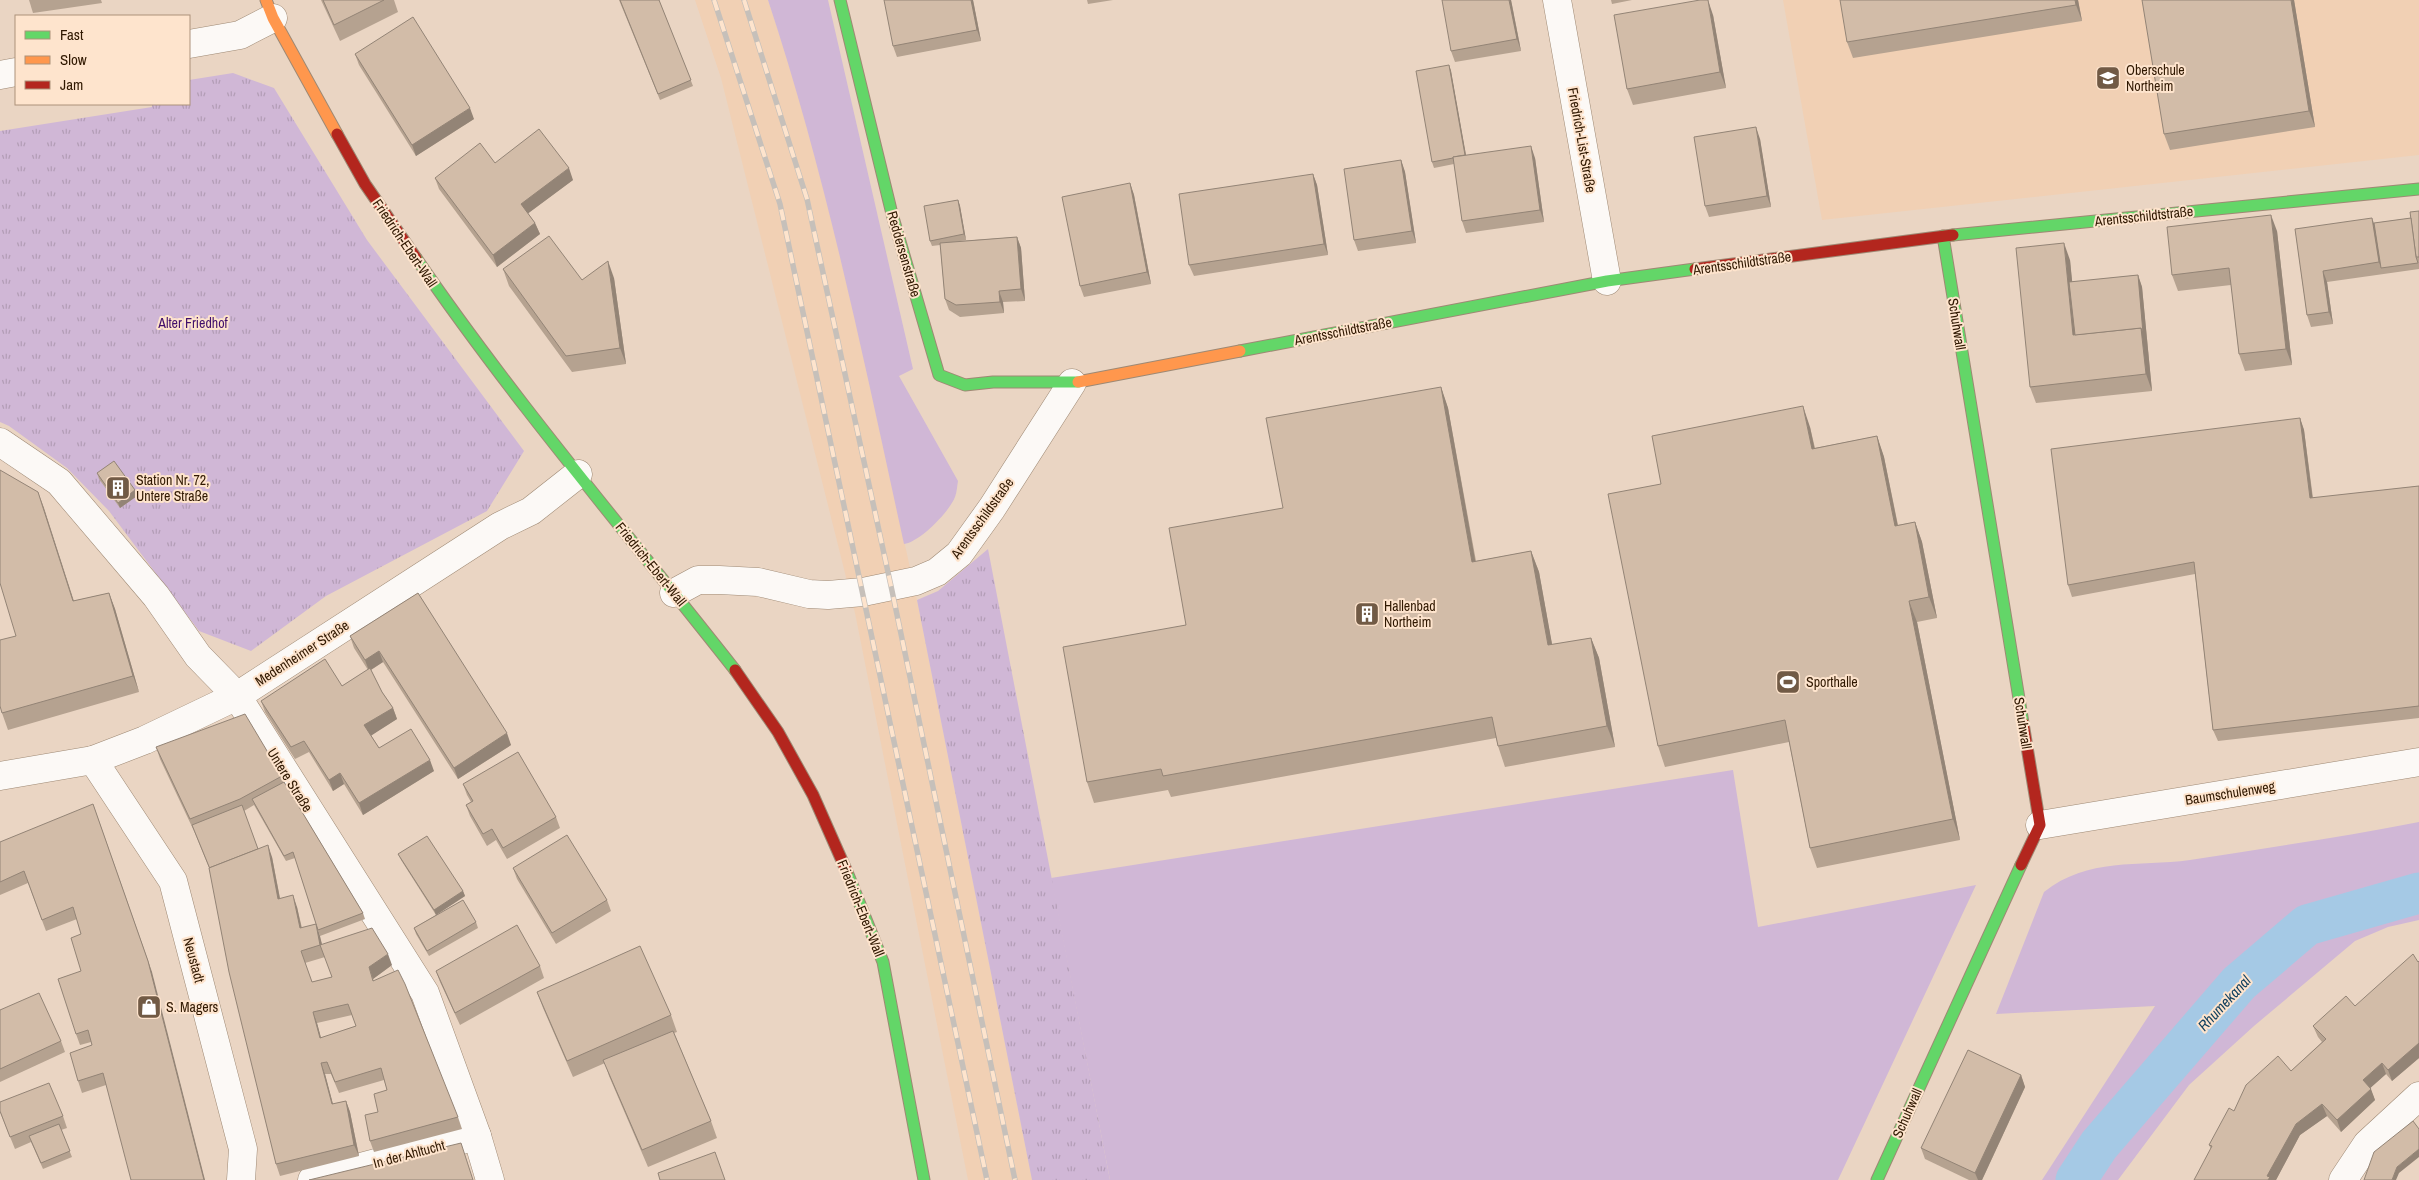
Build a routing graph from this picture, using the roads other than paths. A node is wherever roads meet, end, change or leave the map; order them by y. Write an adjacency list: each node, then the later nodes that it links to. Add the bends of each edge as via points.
1 (840, 0): 10 (street, Reddersenstraße, via 892,214 939,375 965,385)
2 (1558, 0): 9 (street, Friedrich-List-Straße)
3 (269, 9): 4 (street, via 240,36); 12 (street, Friedrich-Ebert-Wall, via 365,184 445,300)
4 (190, 44)
5 (15, 72): 6 (street)
6 (0, 75)
7 (2419, 189): 8 (street, Arentsschildtstraße)
8 (1943, 236): 9 (street, Arentsschildtstraße); 18 (street, Schuhwall)
9 (1607, 281): 10 (street, Arentsschildtstraße)
10 (1072, 383): 13 (street, Arentsschildstraße, via 992,508 959,554 937,572 916,581 863,592 828,595 758,582 719,580 698,580)
11 (0, 442): 14 (street, Untere Straße, via 59,482 156,596 198,656)
12 (578, 474): 13 (street, Friedrich-Ebert-Wall); 14 (street, Medenheimer Straße, via 531,511 500,526)
13 (674, 593): 24 (street, Friedrich-Ebert-Wall, via 736,670 778,732 813,795 843,862 883,962)
14 (237, 696): 15 (street, Medenheimer Straße, via 145,740); 20 (street, Untere Straße, via 425,993)
15 (93, 760): 17 (street, Medenheimer Straße); 21 (street, Neustadt, via 173,881 244,1149)
16 (2419, 762): 18 (street, Baumschulenweg)
17 (0, 776)
18 (2040, 825): 25 (street, Schuhwall)
19 (2419, 1096): 26 (street, via 2367,1144)
20 (477, 1136): 22 (street, In der Ahltucht); 23 (street, Untere Straße)
21 (240, 1180)
22 (312, 1180)
23 (490, 1180)
24 (924, 1180)
25 (1877, 1180)
26 (2343, 1180)

